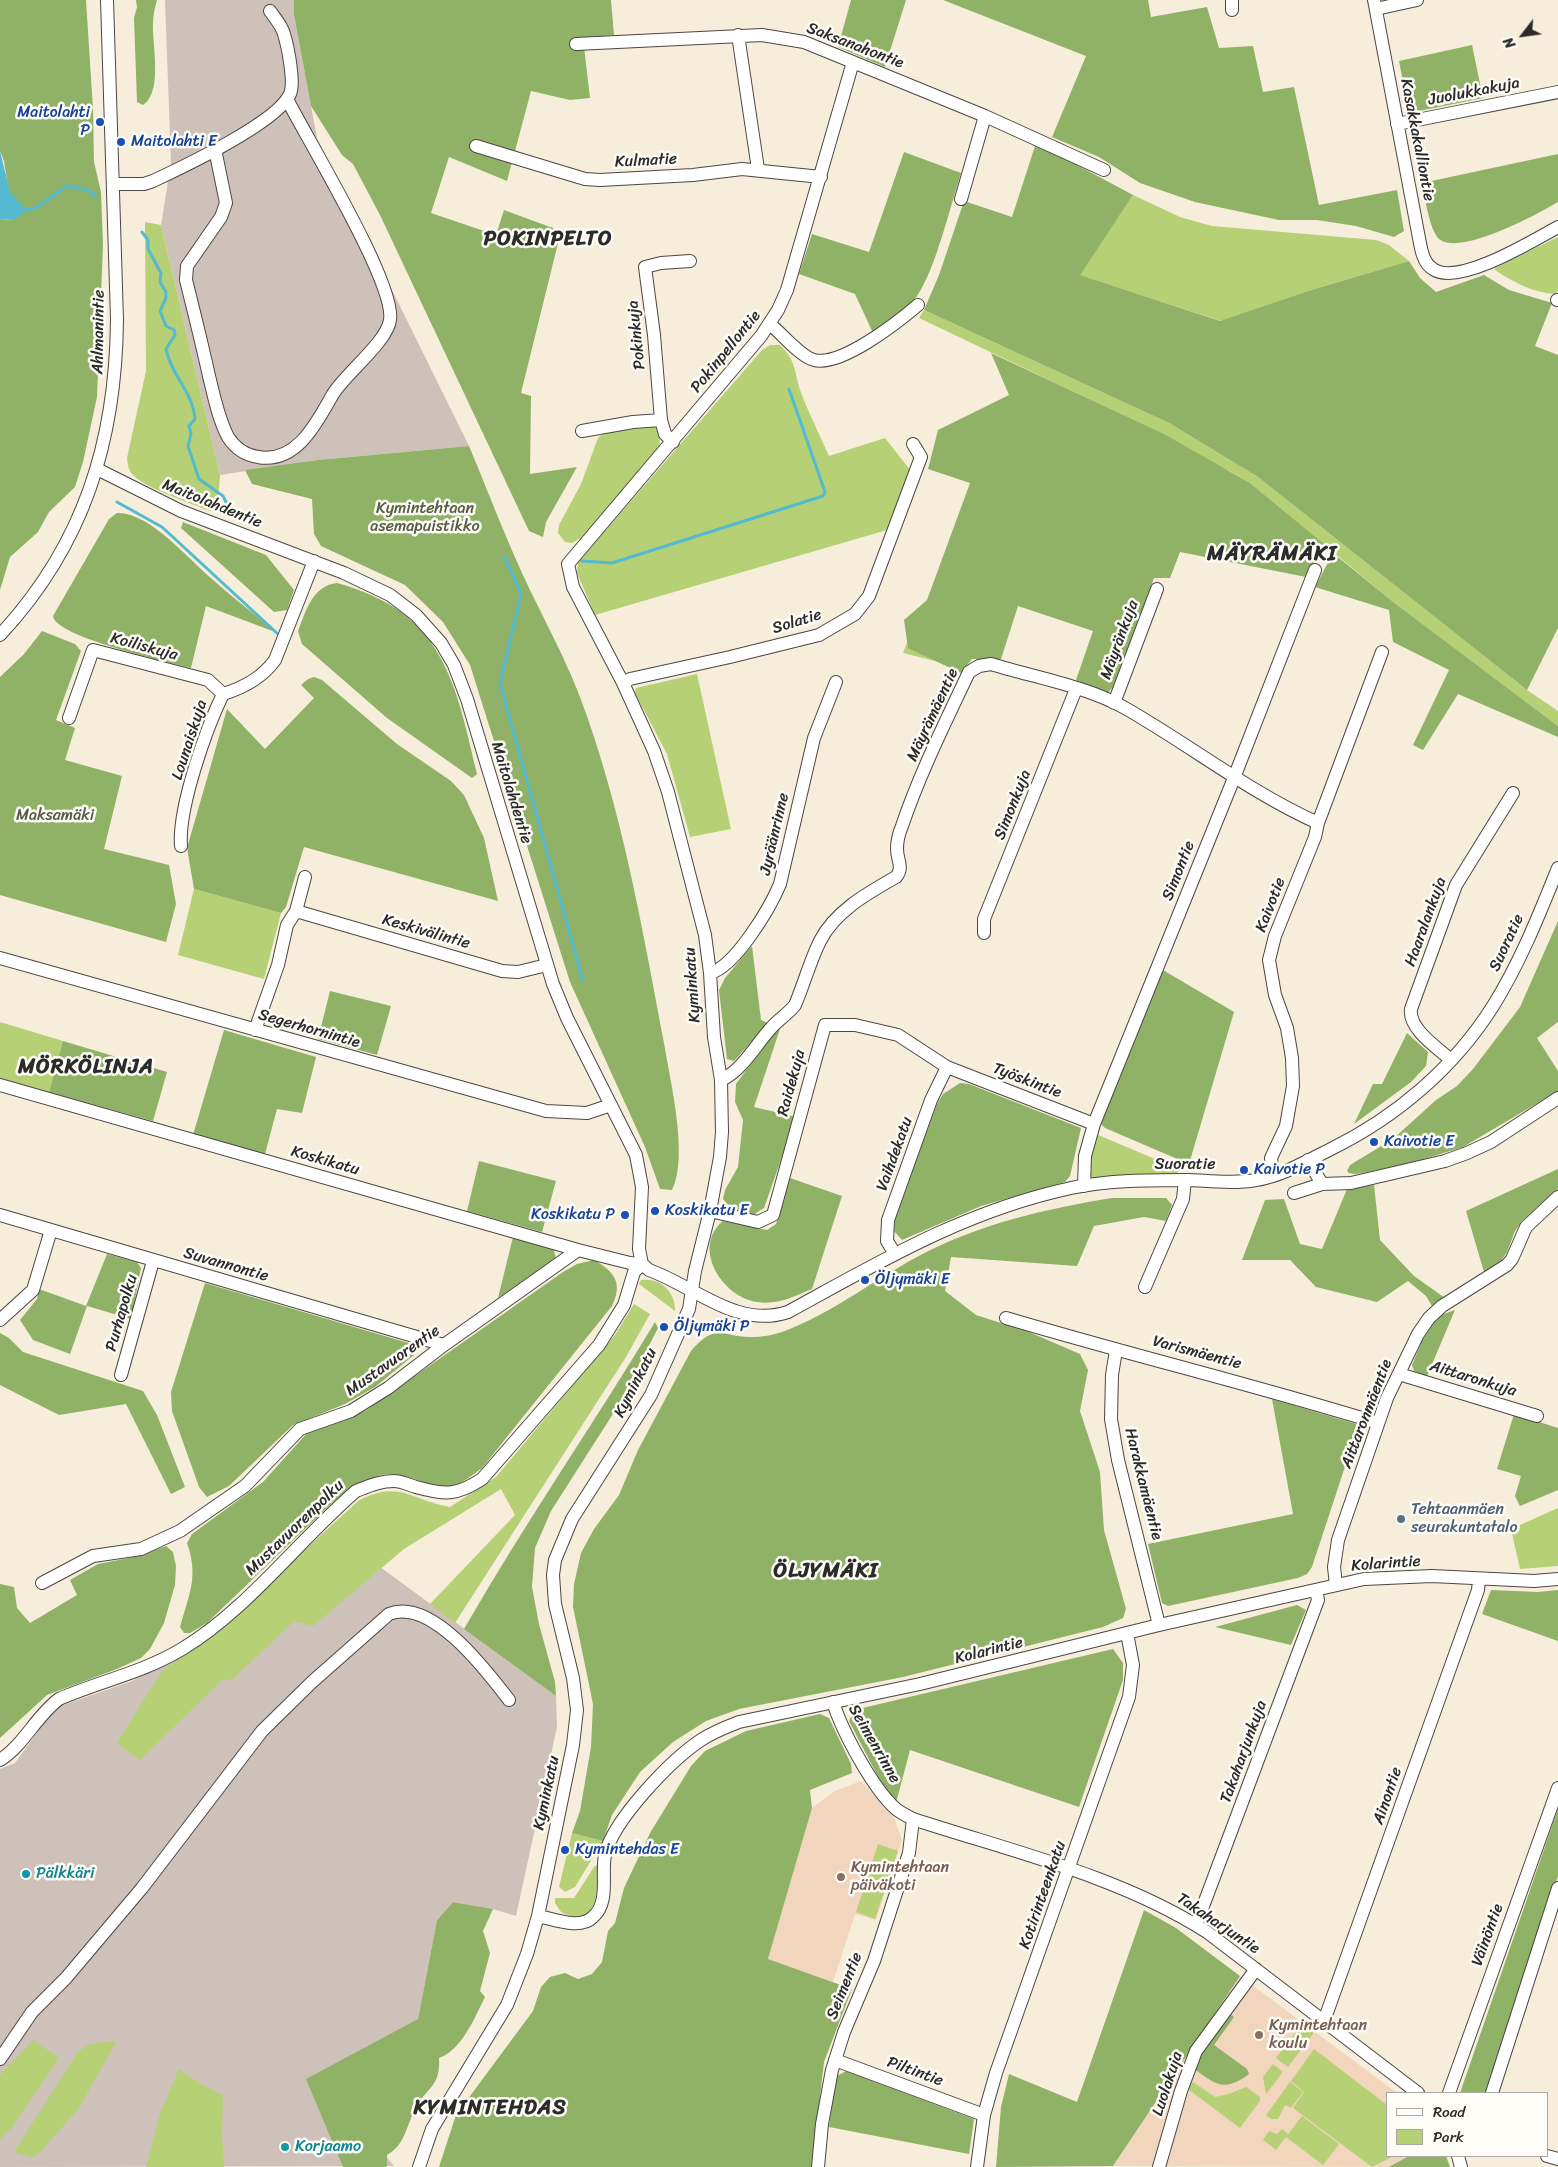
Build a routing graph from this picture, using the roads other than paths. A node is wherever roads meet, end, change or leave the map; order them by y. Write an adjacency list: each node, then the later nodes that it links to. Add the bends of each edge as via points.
1 (107, 0): 17 (street, Ahlmanintie)
2 (1417, 0): 3 (street)
3 (1375, 4): 11 (street, Kasakkakalliontie)
4 (270, 11): 9 (street, via 284,33 292,76)
5 (738, 35): 6 (street, Saksanahontie); 7 (street, Saksanahontie, via 762,35 804,42); 14 (street)
6 (576, 44)
7 (853, 62): 10 (street, Saksanahontie); 16 (street, Pokinpellontie)
8 (1558, 92): 11 (street, Juolukkakuja)
9 (287, 99): 13 (street, via 284,106 271,116); 13 (street, via 375,263 387,295 390,320 382,337 334,393 318,422 300,444 284,454 265,458 250,456 236,448 220,420 186,280 187,266 221,217 226,204)
10 (985, 116): 15 (street, Saksanahontie); 18 (street)
11 (1397, 124): 19 (street, Kasakkakalliontie, via 1422,250 1431,268 1446,273 1465,271)
12 (476, 146): 14 (street, Kulmatie, via 593,179)
13 (216, 149): 17 (street, via 153,182)
14 (758, 169): 16 (street, Kulmatie)
15 (1104, 170)
16 (821, 177): 22 (street, Pokinpellontie, via 787,290)
17 (113, 184): 27 (street, Ahlmanintie, via 117,361 111,412)
18 (961, 199)
19 (1558, 227)
20 (690, 261): 23 (street, Pokinkuja, via 645,267)
21 (918, 305): 22 (street, via 892,327 829,360 815,361 802,355)
22 (770, 324): 25 (street, Pokinpellontie)
23 (661, 420): 24 (street); 25 (street, Pokinkuja, via 665,434)
24 (582, 431)
25 (673, 442): 29 (street, Pokinpellontie)
26 (913, 444): 35 (street, Solatie, via 921,456 869,596 855,614 819,634)
27 (97, 469): 28 (street, Maitolahdentie, via 181,511); 32 (street, Ahlmanintie, via 88,496 66,540 27,603)
28 (314, 561): 37 (street, Lounaiskuja, via 268,671 241,688); 49 (street, Maitolahdentie, via 369,583 404,604 434,633 448,653 467,699)
29 (568, 564): 35 (street, Kyminkatu, via 573,586)
30 (1315, 570): 40 (street, Simontie)
31 (1157, 589): 38 (street, Mäyränkuja)
32 (0, 635)
33 (1382, 652): 42 (street, Kaivotie)
34 (836, 682): 50 (street, Jyräänrinne, via 812,747 775,896 739,950 719,970)
35 (623, 683): 50 (street, Kyminkatu, via 654,751 668,792 705,935)
36 (1076, 689): 38 (street, Mäyrämäentie); 47 (street, Simonkuja, via 984,919); 54 (street, Mäyrämäentie, via 990,664 968,672 901,827 896,878 867,894 838,918 820,941 795,1006 774,1025 731,1076)
37 (223, 694): 39 (street, Koiliskuja, via 208,680 93,650); 43 (street, Lounaiskuja, via 207,732 185,808)
38 (1114, 703): 40 (street, Mäyrämäentie)
39 (69, 718)
40 (1234, 776): 42 (street, Mäyrämäentie); 58 (street, Simontie)
41 (1512, 793): 52 (street, Haaralankuja, via 1456,886 1411,1010 1416,1027)
42 (1318, 823): 60 (street, Kaivotie, via 1269,960 1275,995 1287,1028 1293,1086 1286,1126 1271,1158)
43 (181, 846)
44 (1558, 868): 52 (street, Suoratie, via 1516,965 1480,1025)
45 (305, 877): 46 (street)
46 (296, 911): 49 (street, Keskivälintie, via 502,971 518,972); 51 (street, via 287,925 278,965)
47 (984, 933)
48 (0, 958): 51 (street, Segerhornintie)
49 (547, 965): 57 (street, Maitolahdentie, via 567,1018)
50 (710, 974): 54 (street, Kyminkatu, via 711,1015)
51 (256, 1030): 57 (street, Segerhornintie, via 546,1111 587,1113)
52 (1451, 1060): 59 (street, Suoratie, via 1382,1120)
53 (947, 1067): 58 (street, Työskintie); 66 (street, Raidekuja, via 898,1035 855,1025 825,1025 773,1215 758,1222); 70 (street, Vaihdekatu, via 931,1100 888,1220 888,1241)
54 (720, 1080): 66 (street, Kyminkatu, via 722,1132)
55 (0, 1086): 69 (street, Koskikatu)
56 (1558, 1098): 62 (street, via 1491,1142 1467,1153 1350,1183)
57 (611, 1105): 72 (street, Maitolahdentie, via 628,1136 640,1169 639,1256)
58 (1094, 1124): 63 (street, Simontie, via 1085,1156)
59 (1308, 1160): 60 (street, Suoratie); 62 (street)
60 (1273, 1176): 61 (street, Suoratie, via 1244,1182)
61 (1185, 1180): 63 (street, Suoratie); 73 (street, via 1184,1199)
62 (1322, 1184): 64 (street)
63 (1084, 1186): 70 (street, Suoratie, via 1016,1201 964,1220)
64 (1294, 1193)
65 (1558, 1197): 79 (street, Aittaronmäentie, via 1526,1227 1507,1265 1451,1300 1430,1318)
66 (710, 1211): 74 (street, Kyminkatu)
67 (0, 1215): 68 (street, Suvannontie)
68 (51, 1230): 71 (street, Suvannontie); 76 (street, via 33,1290)
69 (578, 1250): 72 (street, Koskikatu); 77 (street, Mustavuorentie)
70 (895, 1254): 74 (street, Suoratie, via 788,1312 772,1316 734,1311)
71 (153, 1261): 77 (street, Suvannontie); 80 (street, Purhapolku)
72 (642, 1264): 74 (street); 92 (street, Mustavuorenpolku, via 634,1272 624,1304 599,1345 482,1479 452,1494 396,1481 380,1482 356,1491 224,1619 184,1648 154,1664 59,1699 48,1707 16,1748)
73 (1145, 1287)
74 (693, 1292): 97 (street, Kyminkatu, via 689,1309 650,1395 572,1519 555,1560 555,1604 573,1678 576,1710 573,1745)
75 (1006, 1318): 78 (street, Varismäentie)
76 (0, 1320)
77 (444, 1345): 85 (street, Mustavuorentie, via 388,1388 351,1411 300,1429 245,1486 180,1531 141,1549 93,1556)
78 (1116, 1350): 82 (street, Varismäentie, via 1196,1369); 88 (street, Harakkamäentie, via 1110,1419)
79 (1398, 1374): 81 (street, Aittaronkuja); 82 (street, Aittaronmäentie)
80 (121, 1375)
81 (1537, 1416)
82 (1378, 1423): 86 (street, Aittaronmäentie, via 1338,1540 1334,1567)
83 (1558, 1579): 84 (street, Kolarintie)
84 (1479, 1580): 86 (street, Kolarintie, via 1392,1576); 100 (street, Ainontie)
85 (42, 1583)
86 (1336, 1586): 87 (street, Kolarintie)
87 (1316, 1590): 88 (street, Kolarintie); 98 (street, Takaharjunkuja, via 1318,1600)
88 (1159, 1625): 89 (street, Kolarintie)
89 (1127, 1633): 91 (street, Kolarintie); 95 (street, Kotirinteenkatu, via 1133,1665 1129,1697)
90 (509, 1700): 102 (street, via 477,1660 441,1628 410,1611 389,1614 319,1675 262,1731 142,1888 66,1978 32,2012)
91 (833, 1702): 94 (street, Seimenrinne, via 838,1718 870,1775 890,1802); 97 (street, Kolarintie, via 739,1722 703,1739 671,1765 620,1824 605,1856 602,1904 592,1918 578,1923)
92 (0, 1760)
93 (1558, 1791): 104 (street, Väinöntie)
94 (913, 1819): 95 (street, Takaharjuntie); 101 (street, Seimentie, via 908,1853 874,1961)
95 (1068, 1869): 98 (street, Takaharjuntie, via 1157,1903); 106 (street, Kotirinteenkatu)
96 (1558, 1888): 105 (street)
97 (538, 1916): 107 (street, Kyminkatu, via 523,1968 507,2005 439,2114)
98 (1196, 1925): 99 (street, Takaharjuntie)
99 (1256, 1969): 100 (street, Takaharjuntie); 110 (street, Luolakuja, via 1196,2051)
100 (1324, 2021): 103 (street, Takaharjuntie)
101 (836, 2055): 106 (street, Piltintie); 108 (street, Seimentie, via 822,2124)
102 (0, 2059)
103 (1417, 2092)
104 (1449, 2092)
105 (1492, 2092)
106 (984, 2115): 109 (street, Kotirinteenkatu)
107 (419, 2167)
108 (818, 2167)
109 (977, 2167)
110 (1159, 2167)

